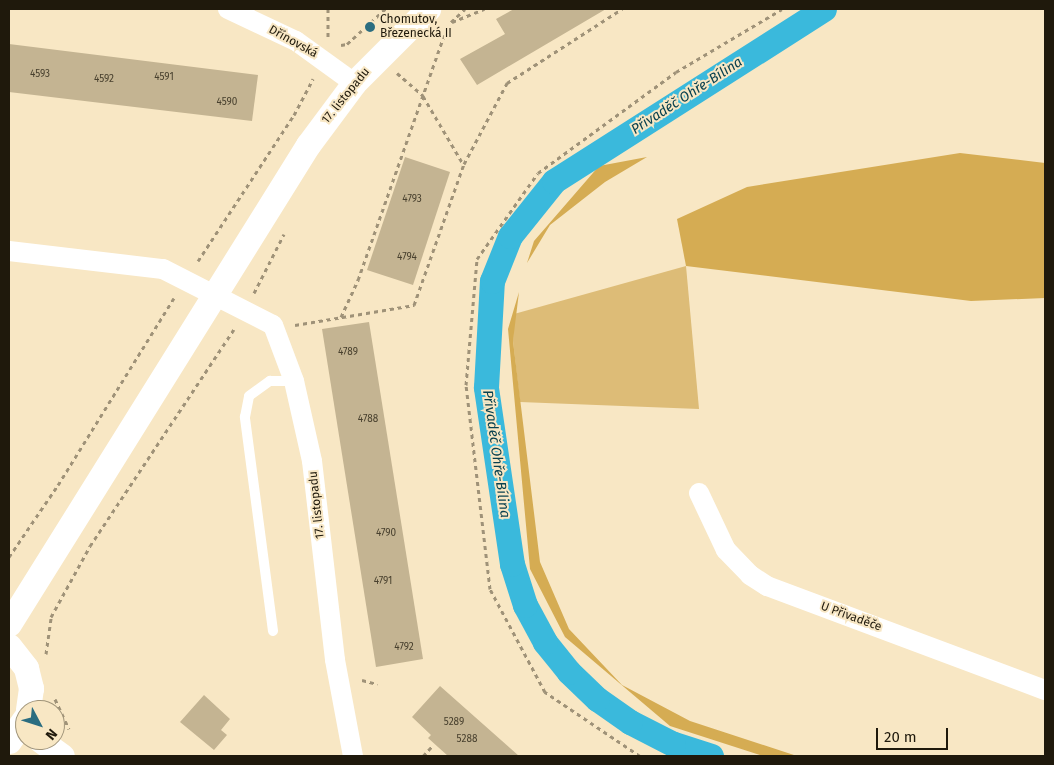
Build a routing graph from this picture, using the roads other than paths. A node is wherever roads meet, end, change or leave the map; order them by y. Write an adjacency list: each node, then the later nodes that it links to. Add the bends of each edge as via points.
1 (228, 9): 3 (street, Dřínovská, via 296,41)
2 (428, 9): 3 (street, 17. listopadu)
3 (354, 83): 5 (street, 17. listopadu, via 308,145)
4 (9, 251): 5 (street, via 163,269)
5 (212, 294): 6 (street, 17. listopadu, via 273,325); 8 (street, 17. listopadu)
6 (294, 381): 9 (lane, via 270,382 249,396 244,417); 13 (street, 17. listopadu, via 312,461 335,660)
7 (698, 493): 11 (street, U Přivaděče, via 726,550 750,575 767,586)
8 (9, 624)
9 (273, 631)
10 (9, 646): 12 (street, via 26,668)
11 (1045, 690)
12 (32, 700)
13 (353, 756)

